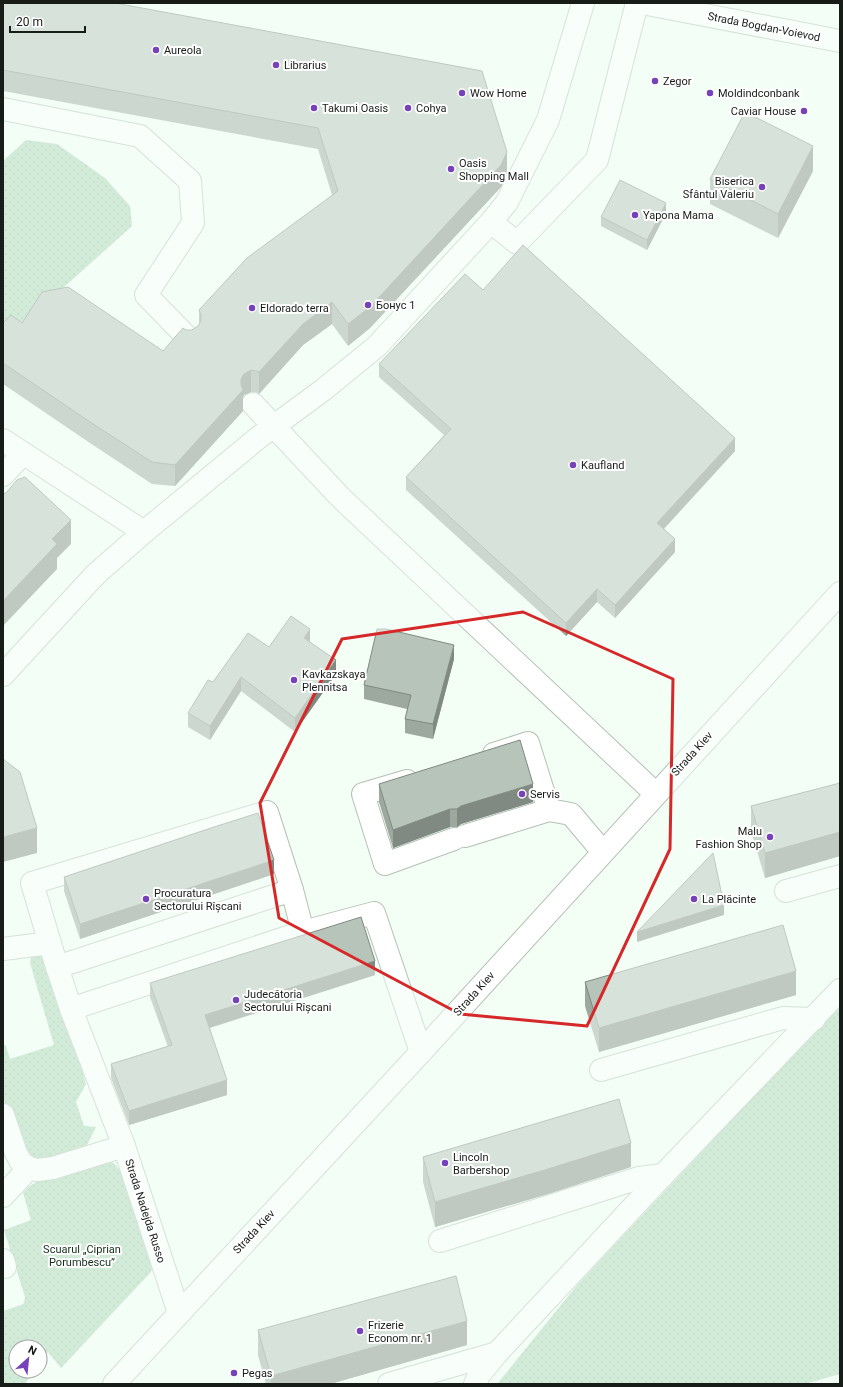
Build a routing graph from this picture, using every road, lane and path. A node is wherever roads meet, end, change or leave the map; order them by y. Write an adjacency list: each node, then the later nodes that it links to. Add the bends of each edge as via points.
1 (583, 3): 6 (main road, via 548,120 507,202)
2 (637, 3): 6 (main road, via 597,160 517,244)
3 (642, 3): 4 (main road, Strada Bogdan-Voievod)
4 (840, 41)
5 (3, 109): 7 (main road, via 140,136 190,181 193,223 146,295)
6 (491, 222): 9 (main road, via 377,346)
7 (189, 339)
8 (253, 404): 9 (main road)
9 (274, 426): 13 (main road); 18 (main road, via 341,498)
10 (3, 440): 11 (main road)
11 (23, 454): 12 (main road); 13 (main road)
12 (3, 475)
13 (144, 532): 15 (main road, via 96,574)
14 (837, 601): 18 (main road, Strada Kiev)
15 (3, 675)
16 (476, 760): 19 (main road, via 528,743)
17 (423, 776): 19 (main road, via 363,794 385,864)
18 (656, 794): 20 (main road, Strada Kiev)
19 (549, 810): 20 (main road, via 572,814)
20 (604, 852): 31 (main road, Strada Kiev)
21 (840, 876): 23 (main road)
22 (292, 890): 24 (main road); 25 (main road, via 267,812 32,883); 27 (main road)
23 (786, 891)
24 (303, 932): 29 (main road); 31 (main road, via 374,913)
25 (50, 943): 26 (main road); 27 (main road)
26 (3, 949)
27 (57, 967): 29 (main road)
28 (840, 990): 30 (main road)
29 (71, 1008): 34 (main road)
30 (814, 1019): 32 (main road, via 783,1018); 36 (main road)
31 (421, 1052): 39 (main road, Strada Kiev)
32 (601, 1070)
33 (3, 1115): 35 (main road, via 16,1154)
34 (124, 1146): 35 (main road, Strada Nadejda Russo, via 53,1168); 39 (main road, Strada Nadejda Russo)
35 (29, 1168): 37 (main road)
36 (663, 1175): 38 (main road, via 639,1178); 40 (main road)
37 (3, 1196)
38 (440, 1241)
39 (179, 1313): 41 (main road, Strada Kiev)
40 (497, 1353): 42 (main road); 43 (main road)
41 (114, 1384)
42 (389, 1384)
43 (475, 1384)

